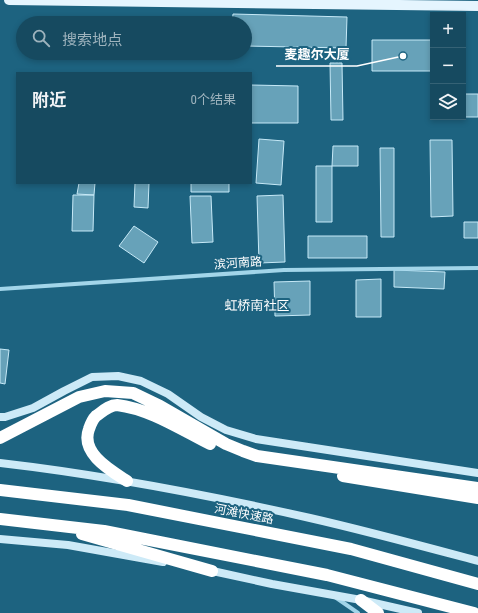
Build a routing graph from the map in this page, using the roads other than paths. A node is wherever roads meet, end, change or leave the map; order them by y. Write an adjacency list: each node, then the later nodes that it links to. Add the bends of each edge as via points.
1 (9, 0): 2 (main road)
2 (478, 6)
3 (478, 268): 4 (street, 滨河南路, via 284,270)
4 (0, 289)
5 (0, 417): 9 (street, via 32,408 92,377 118,376 141,381 168,394 201,417 226,430 256,439)
6 (0, 438): 7 (highway, via 79,397 105,391 133,393 160,406)
7 (224, 447): 10 (highway, via 140,410 115,405 105,409 92,420 86,435 98,461); 11 (highway, via 257,456); 13 (highway, via 238,458 251,462)
8 (0, 463): 10 (street)
9 (478, 473)
10 (127, 481): 17 (street, via 311,518)
11 (478, 488)
12 (0, 490): 19 (highway, 河滩快速路, via 128,505 351,549)
13 (478, 498)
14 (0, 519): 15 (highway)
15 (48, 524): 18 (highway); 25 (highway, via 104,531 327,575)
16 (0, 539): 18 (street, via 68,545)
17 (478, 561)
18 (212, 571): 20 (street)
19 (478, 584)
20 (331, 595): 21 (street); 22 (street)
21 (361, 600): 23 (highway); 24 (street)
22 (358, 613)
23 (378, 613)
24 (418, 613)
25 (474, 613)

